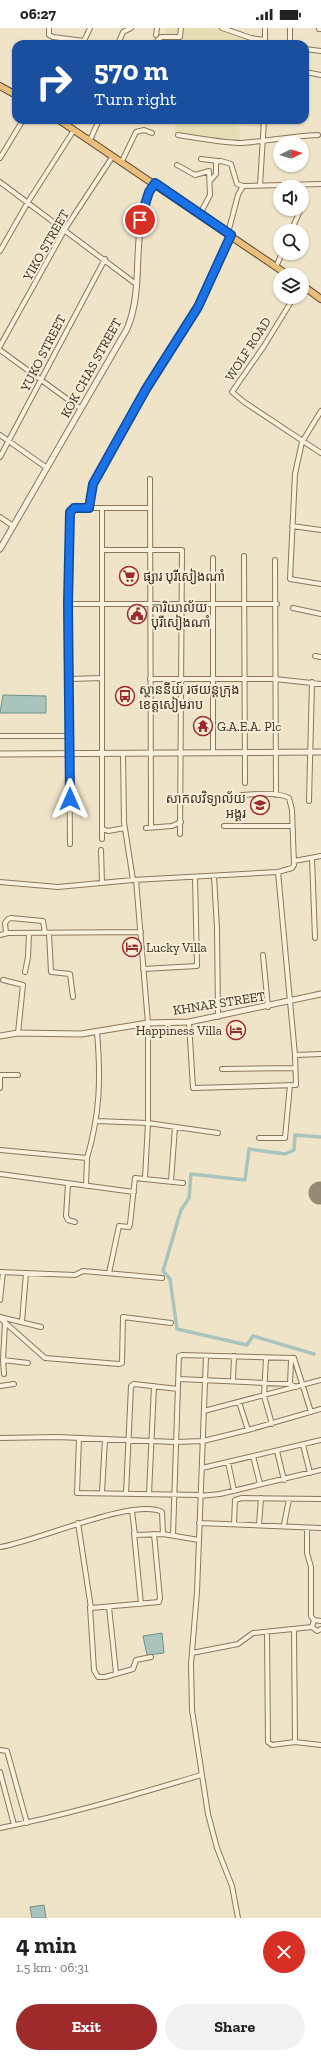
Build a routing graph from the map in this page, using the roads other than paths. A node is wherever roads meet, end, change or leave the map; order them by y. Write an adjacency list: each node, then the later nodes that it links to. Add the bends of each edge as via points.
1 (49, 28): 10 (street, via 50,37)
2 (90, 28): 11 (street)
3 (131, 28): 12 (street, via 123,32)
4 (157, 28): 9 (street)
5 (181, 28): 13 (street, via 180,36 161,37)
6 (222, 28): 14 (street)
7 (265, 28): 15 (street)
8 (290, 28): 16 (street)
9 (156, 35)
10 (74, 40)
11 (84, 40)
12 (120, 40)
13 (158, 40)
14 (257, 40)
15 (265, 40)
16 (290, 40)
17 (309, 50): 18 (street)
18 (321, 51)
19 (309, 73): 20 (street)
20 (321, 75)
21 (0, 86): 22 (highway)
22 (12, 93)
23 (21, 124): 34 (street)
24 (65, 124): 27 (highway)
25 (97, 124): 31 (street)
26 (264, 124): 32 (street)
27 (74, 130): 31 (highway); 46 (street)
28 (152, 133): 36 (street, via 144,130 136,132)
29 (178, 135): 32 (street, via 233,142)
30 (318, 135): 32 (street)
31 (90, 140): 33 (highway)
32 (263, 141): 44 (street)
33 (113, 155): 36 (highway); 48 (street, YIKO STREET)
34 (0, 158)
35 (201, 159): 37 (street)
36 (122, 161): 42 (highway)
37 (216, 163): 39 (street); 40 (street, via 216,174); 45 (street, via 230,163 237,184)
38 (177, 165): 39 (street, via 195,175)
39 (209, 171): 40 (street)
40 (210, 181): 47 (street, via 210,195)
41 (0, 182): 46 (street)
42 (155, 183): 47 (highway); 54 (street, KOK CHAS STREET, via 149,192 140,220)
43 (321, 184): 44 (street)
44 (260, 185): 45 (street)
45 (243, 186): 49 (street, via 238,194)
46 (28, 202): 48 (street); 50 (street)
47 (200, 214): 49 (highway)
48 (65, 229): 51 (street); 58 (street, YIKO STREET)
49 (229, 234): 53 (highway); 70 (street, via 198,307 146,389 93,484)
50 (0, 251)
51 (105, 259): 54 (street); 60 (street, YUKO STREET)
52 (279, 260): 53 (street)
53 (276, 267)
54 (136, 284): 61 (street, KOK CHAS STREET, via 133,315 127,329)
55 (309, 290): 56 (highway)
56 (321, 298)
57 (290, 304): 65 (street, WOLF ROAD, via 232,392)
58 (0, 346)
59 (0, 350): 60 (street)
60 (41, 380): 61 (street); 64 (street, YUKO STREET)
61 (81, 408): 68 (street, KOK CHAS STREET)
62 (321, 411): 65 (street)
63 (0, 435): 64 (street)
64 (9, 442): 67 (street, YUKO STREET); 68 (street)
65 (302, 442): 66 (street); 75 (street, via 295,474)
66 (321, 453)
67 (0, 456)
68 (47, 468): 74 (street, KOK CHAS STREET)
69 (150, 479): 72 (street)
70 (89, 508): 71 (street); 85 (street, via 74,508 70,512)
71 (102, 508): 72 (street); 78 (street)
72 (150, 508): 79 (street)
73 (0, 517): 74 (street)
74 (13, 526): 77 (street, KOK CHAS STREET)
75 (292, 526): 76 (street); 83 (street, via 290,581)
76 (321, 530)
77 (0, 549)
78 (102, 550): 79 (street); 86 (street)
79 (150, 551): 84 (street); 87 (street, via 182,550)
80 (244, 556): 89 (street)
81 (213, 558): 88 (street)
82 (275, 560): 90 (street)
83 (321, 584)
84 (149, 603): 86 (street); 87 (street); 98 (street)
85 (68, 604): 86 (street); 97 (street)
86 (101, 604): 95 (street)
87 (182, 604): 88 (street); 99 (street)
88 (212, 604): 89 (street); 96 (street)
89 (245, 604): 90 (street); 100 (street)
90 (277, 604): 101 (street)
91 (293, 608): 92 (street)
92 (321, 614)
93 (315, 656): 94 (street)
94 (321, 657)
95 (102, 678): 97 (street); 112 (street)
96 (212, 678): 99 (street); 100 (street); 106 (street)
97 (69, 679): 105 (street)
98 (150, 679): 99 (street); 114 (street)
99 (181, 679): 115 (street)
100 (246, 679): 101 (street); 107 (street)
101 (275, 679): 102 (street); 108 (street)
102 (312, 682): 103 (street); 109 (street)
103 (321, 684)
104 (0, 736): 105 (street)
105 (70, 736): 111 (street)
106 (213, 752): 107 (street); 115 (street)
107 (246, 752): 108 (street); 117 (street)
108 (276, 752): 109 (street); 119 (street)
109 (311, 752): 110 (street); 120 (street)
110 (321, 752)
111 (70, 753): 112 (street); 116 (street); 130 (street)
112 (102, 753): 113 (street); 127 (street)
113 (123, 753): 114 (street); 125 (street)
114 (150, 753): 115 (street); 122 (street)
115 (182, 753): 121 (street)
116 (0, 754)
117 (245, 783)
118 (242, 795): 119 (street)
119 (276, 795): 124 (street, via 285,796 291,802)
120 (309, 802)
121 (181, 822): 126 (street, via 172,826); 128 (street)
122 (151, 825)
123 (224, 826): 124 (street)
124 (292, 826): 134 (street)
125 (125, 828): 127 (street, via 108,831); 138 (street)
126 (146, 828)
127 (103, 829): 129 (street)
128 (180, 834)
129 (102, 840)
130 (70, 844)
131 (101, 850): 140 (street)
132 (321, 856): 133 (street)
133 (312, 858): 134 (street); 146 (street)
134 (294, 861): 135 (street, via 292,868)
135 (278, 872): 136 (street); 153 (street)
136 (214, 876): 137 (street); 155 (street)
137 (195, 877): 138 (street); 148 (street, via 197,966)
138 (134, 880): 140 (street); 141 (street)
139 (0, 882): 140 (street, via 58,887)
140 (102, 883)
141 (141, 932): 144 (street); 148 (street)
142 (6, 933): 143 (street); 144 (street, via 5,923 11,918 43,921); 145 (street)
143 (29, 933): 144 (street); 149 (street)
144 (47, 933): 152 (street, via 51,972 70,974)
145 (0, 935)
146 (315, 938)
147 (263, 955): 154 (street)
148 (143, 969): 157 (street)
149 (25, 972)
150 (3, 980): 159 (street, via 23,985)
151 (321, 994): 153 (street, KHNAR STREET)
152 (73, 997)
153 (290, 1002): 154 (street, KHNAR STREET); 162 (street)
154 (268, 1007): 155 (street, KHNAR STREET)
155 (218, 1016): 156 (street, KHNAR STREET)
156 (189, 1022): 157 (street, KHNAR STREET); 167 (street, via 193,1088)
157 (148, 1023): 158 (street, KHNAR STREET); 170 (street)
158 (97, 1032): 159 (street, KHNAR STREET); 169 (street, via 100,1088)
159 (18, 1033): 160 (street, KHNAR STREET)
160 (0, 1036)
161 (321, 1054): 162 (street)
162 (295, 1055): 163 (street)
163 (295, 1068): 164 (street); 167 (street, via 296,1085)
164 (222, 1069)
165 (1, 1074): 166 (street); 168 (street)
166 (18, 1075)
167 (290, 1085): 173 (street, via 285,1138)
168 (0, 1088)
169 (97, 1121): 170 (street); 175 (street)
170 (148, 1123): 171 (street); 177 (street)
171 (175, 1127): 172 (street); 178 (street)
172 (218, 1133)
173 (259, 1138)
174 (0, 1150): 175 (street)
175 (87, 1158): 181 (street)
176 (0, 1174): 180 (street)
177 (145, 1178): 178 (street); 182 (street, via 135,1178)
178 (171, 1181): 179 (street)
179 (183, 1183)
180 (68, 1184): 181 (street); 183 (street, via 66,1216 68,1220)
181 (86, 1186): 182 (street)
182 (134, 1192): 185 (street, via 130,1224 129,1227 119,1226)
183 (75, 1222)
184 (2, 1272): 186 (street); 188 (street)
185 (109, 1273): 186 (street, via 83,1271 75,1275); 187 (street)
186 (26, 1274): 190 (street)
187 (162, 1278)
188 (0, 1300)
189 (0, 1317): 190 (street); 192 (street)
190 (22, 1322): 193 (street)
191 (171, 1322): 192 (street, via 123,1317 122,1362 119,1364 46,1358)
192 (5, 1324): 198 (street)
193 (41, 1328)
194 (206, 1356): 195 (street); 201 (street, via 179,1356); 202 (street)
195 (234, 1356): 196 (street); 204 (street)
196 (266, 1358): 197 (street); 205 (street)
197 (294, 1358): 207 (street, via 291,1361); 208 (street)
198 (2, 1360): 199 (street); 200 (street)
199 (28, 1363)
200 (4, 1374)
201 (179, 1379): 202 (street); 212 (street)
202 (205, 1380): 204 (street); 216 (street)
203 (321, 1380): 208 (street)
204 (233, 1381): 205 (street)
205 (264, 1382): 207 (street); 213 (street)
206 (14, 1384): 209 (street)
207 (290, 1384): 211 (street)
208 (303, 1385): 211 (street); 217 (street)
209 (0, 1386)
210 (154, 1386): 212 (street); 223 (street, via 131,1386); 225 (street)
211 (296, 1387): 213 (street)
212 (178, 1389): 227 (street)
213 (264, 1396): 214 (street); 218 (street)
214 (239, 1402): 216 (street); 219 (street)
215 (321, 1409): 217 (street)
216 (204, 1411): 226 (street)
217 (311, 1412): 218 (street)
218 (272, 1424): 219 (street)
219 (248, 1430): 226 (street)
220 (0, 1438): 221 (street)
221 (79, 1438): 222 (street); 238 (street, via 77,1493)
222 (105, 1439): 223 (street); 238 (street)
223 (128, 1440): 225 (street); 239 (street)
224 (321, 1440): 228 (street)
225 (152, 1441): 227 (street); 240 (street)
226 (203, 1441): 227 (street); 232 (street)
227 (175, 1442): 241 (street)
228 (303, 1445): 229 (street); 234 (street)
229 (277, 1451): 230 (street); 235 (street)
230 (252, 1456): 231 (street); 236 (street)
231 (228, 1462): 232 (street); 237 (street)
232 (202, 1468): 242 (street)
233 (321, 1470): 234 (street)
234 (310, 1473): 235 (street)
235 (284, 1480): 236 (street)
236 (260, 1484): 237 (street)
237 (234, 1491): 242 (street)
238 (102, 1493): 239 (street)
239 (126, 1494): 240 (street)
240 (150, 1494): 241 (street)
241 (174, 1494): 242 (street); 259 (street)
242 (200, 1496): 250 (street)
243 (260, 1498): 244 (street); 251 (street, via 235,1500); 252 (street)
244 (289, 1499): 245 (street); 253 (street)
245 (321, 1500)
246 (132, 1511): 247 (street); 248 (street); 258 (street, via 161,1511)
247 (122, 1513): 248 (street); 249 (street)
248 (133, 1519): 256 (street)
249 (78, 1523): 261 (street, via 28,1541); 263 (street)
250 (199, 1523): 251 (street); 260 (street)
251 (234, 1524): 252 (street)
252 (259, 1525): 253 (street)
253 (284, 1525): 254 (street)
254 (307, 1528): 255 (street); 266 (street, via 307,1553 311,1567 311,1616)
255 (321, 1528)
256 (134, 1533): 257 (street, via 137,1536); 262 (street)
257 (154, 1534): 258 (street); 262 (street, via 160,1600)
258 (163, 1534): 259 (street)
259 (173, 1535): 260 (street)
260 (198, 1540): 271 (street)
261 (0, 1547)
262 (141, 1604): 264 (street)
263 (90, 1607): 264 (street); 273 (street, via 96,1675 101,1677)
264 (109, 1607): 273 (street)
265 (321, 1619): 266 (street)
266 (314, 1620): 267 (street)
267 (312, 1627): 268 (street); 269 (street, via 317,1631)
268 (294, 1629): 270 (street); 274 (street)
269 (321, 1630)
270 (267, 1632): 271 (street, via 253,1633 238,1644); 274 (street, via 268,1742 272,1745)
271 (192, 1652): 278 (street, via 192,1710)
272 (151, 1657): 273 (street, via 136,1660 133,1668)
273 (116, 1673)
274 (295, 1742): 275 (street)
275 (321, 1745)
276 (0, 1750): 279 (street, via 7,1751)
277 (0, 1772): 280 (street)
278 (201, 1775): 279 (street); 282 (street, via 212,1832 232,1886)
279 (27, 1823): 280 (street)
280 (14, 1825): 281 (street)
281 (0, 1828)
282 (238, 1918)

